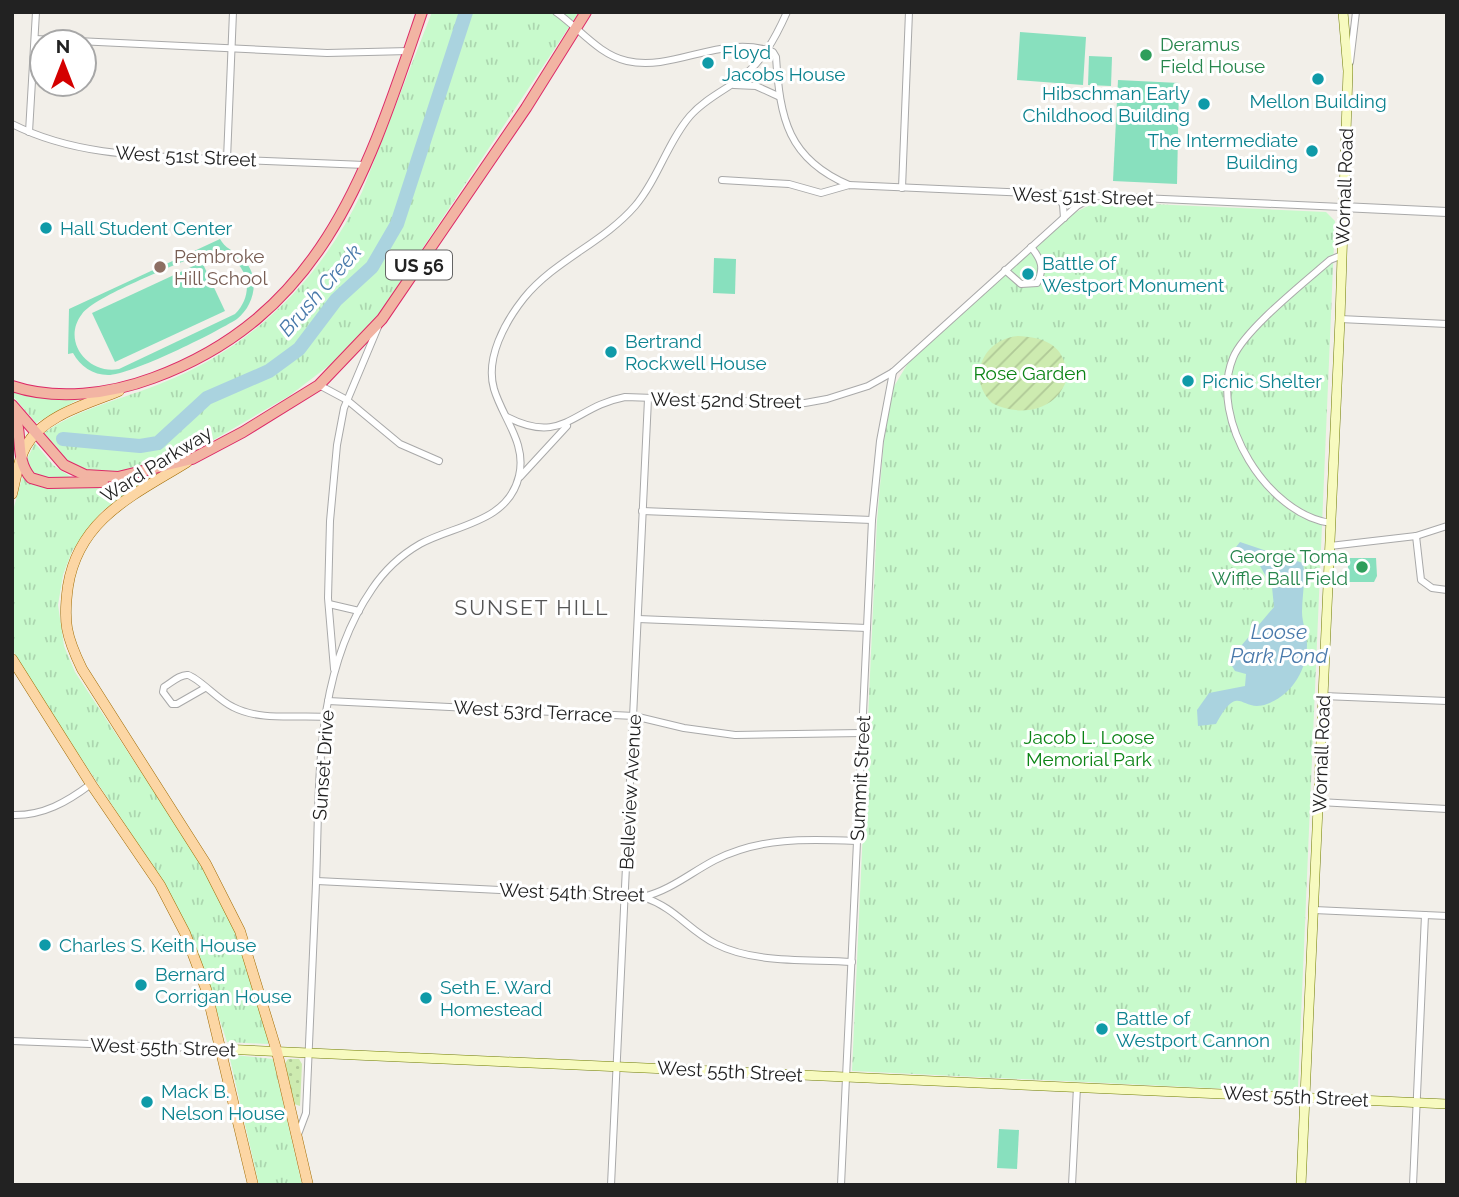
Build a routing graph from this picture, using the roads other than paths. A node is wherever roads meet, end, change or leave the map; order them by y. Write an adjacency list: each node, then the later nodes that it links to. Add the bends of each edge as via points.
1 (233, 12): 11 (street)
2 (422, 12): 13 (highway)
3 (556, 12): 9 (street)
4 (586, 12): 9 (highway, Ward Parkway / US 56)
5 (787, 12): 12 (street)
6 (909, 12): 24 (street)
7 (1343, 12): 14 (main road, Wornall Road)
8 (1356, 12): 14 (street, Wornall Road)
9 (577, 26): 12 (street, via 615,57 638,63 726,47); 33 (highway, Ward Parkway / US 56)
10 (98, 43): 11 (street)
11 (232, 49): 13 (street, via 354,54); 20 (street)
12 (768, 50): 15 (street); 16 (street, via 776,57)
13 (409, 51): 21 (highway)
14 (1348, 71): 27 (main road, Wornall Road)
15 (731, 85): 16 (street, via 756,86); 44 (street, via 690,116 651,186 633,208 557,264 512,314 496,351 492,375)
16 (778, 96): 23 (street, via 801,153 824,174)
17 (31, 98): 19 (street)
18 (12, 124): 19 (street, West 51st Street)
19 (29, 132): 20 (street, West 51st Street, via 103,151)
20 (227, 159): 21 (street, West 51st Street)
21 (365, 165): 39 (highway, via 322,247 293,287 258,320 219,347)
22 (722, 180): 23 (street, West 51st Street, via 789,184 821,194)
23 (849, 185): 24 (street, West 51st Street)
24 (902, 188): 25 (street, West 51st Street)
25 (1057, 195): 26 (street, West 51st Street); 29 (street)
26 (1093, 197): 27 (street, West 51st Street); 29 (street, West 52nd Street)
27 (1342, 207): 28 (street, West 51st Street); 31 (main road, Wornall Road)
28 (1447, 212)
29 (1063, 218): 30 (street, West 52nd Street)
30 (1031, 247): 32 (street, West 52nd Street); 32 (street, via 1042,267 1037,283 1021,284)
31 (1342, 254): 34 (main road, Wornall Road); 55 (street, via 1322,267 1244,341 1232,360 1228,383 1232,423 1262,481 1297,510)
32 (1004, 270): 36 (street, West 52nd Street)
33 (382, 319): 37 (highway, Ward Parkway / US 56); 41 (street)
34 (1340, 319): 35 (street); 55 (main road, Wornall Road)
35 (1447, 324)
36 (893, 372): 40 (street, West 52nd Street, via 850,393 805,402); 54 (street, Summit Street)
37 (319, 385): 41 (street); 48 (highway, Ward Parkway / US 56)
38 (12, 386): 39 (highway, via 64,394)
39 (126, 388): 46 (main road, via 50,421)
40 (648, 399): 45 (street, West 52nd Street, via 603,401); 53 (street, Belleview Avenue)
41 (348, 400): 49 (street, via 400,444); 60 (street, via 332,496)
42 (12, 405): 46 (highway, US 56)
43 (12, 411): 47 (highway)
44 (507, 417): 45 (street, West 52nd Street, via 538,429); 51 (street, via 519,445)
45 (568, 424): 51 (street, Sunset Drive)
46 (36, 434): 47 (main road); 50 (highway, US 56, via 75,472)
47 (21, 458): 50 (highway, via 28,475 39,482 92,483); 52 (main road)
48 (192, 459): 50 (highway, US 56); 87 (main road, Ward Parkway, via 124,501 89,532 72,563 64,616 68,640 82,669 170,806 232,914)
49 (439, 461)
50 (118, 478)
51 (519, 478): 61 (street, Sunset Drive, via 490,515 401,557)
52 (12, 494)
53 (642, 511): 54 (street); 62 (street, Belleview Avenue)
54 (872, 520): 63 (street, Summit Street)
55 (1331, 523): 58 (main road, Wornall Road)
56 (1447, 526): 57 (street)
57 (1416, 536): 58 (street); 59 (street, via 1421,580 1432,588)
58 (1330, 546): 67 (main road, Wornall Road)
59 (1447, 590)
60 (329, 604): 61 (street); 65 (street)
61 (359, 611): 65 (street, Sunset Drive)
62 (638, 620): 63 (street); 70 (street, Belleview Avenue)
63 (867, 628): 72 (street, Summit Street)
64 (12, 659): 73 (main road)
65 (334, 674): 68 (street, Sunset Drive)
66 (205, 688): 66 (street, via 186,675 163,692 177,704); 71 (street, via 227,704 257,715)
67 (1324, 696): 69 (street); 74 (main road, Wornall Road)
68 (328, 701): 70 (street, West 53rd Terrace); 71 (street, Sunset Drive)
69 (1447, 701)
70 (634, 716): 72 (street, West 53rd Terrace, via 736,734); 79 (street, Belleview Avenue)
71 (325, 717): 78 (street, Sunset Drive)
72 (862, 733): 77 (street, Summit Street)
73 (91, 784): 76 (street, via 46,811); 86 (main road, via 160,885 185,933 206,989)
74 (1319, 802): 75 (street); 81 (main road, Wornall Road)
75 (1447, 809)
76 (12, 815)
77 (857, 841): 80 (street, West 54th Street, via 798,838 757,844 717,859 660,893); 84 (street, Summit Street)
78 (317, 881): 79 (street, West 54th Street); 88 (street, Sunset Drive)
79 (625, 895): 80 (street, West 54th Street); 89 (street, Belleview Avenue)
80 (643, 897): 84 (street, via 661,903 703,937 730,950 755,956)
81 (1314, 910): 82 (street); 92 (main road, Wornall Road)
82 (1425, 915): 83 (street); 93 (street)
83 (1447, 916)
84 (852, 962): 90 (street, Summit Street)
85 (12, 1041): 86 (street, West 55th Street)
86 (220, 1049): 87 (main road, West 55th Street); 96 (main road)
87 (277, 1052): 88 (main road, West 55th Street); 95 (main road, Ward Parkway)
88 (309, 1053): 89 (main road, West 55th Street); 95 (street, Sunset Drive, via 306,1114)
89 (616, 1066): 90 (main road, West 55th Street); 98 (street, Belleview Avenue)
90 (845, 1077): 91 (main road, West 55th Street); 99 (street, Summit Street)
91 (1077, 1087): 92 (main road, West 55th Street); 100 (street)
92 (1306, 1097): 93 (main road, West 55th Street); 101 (main road, Wornall Road)
93 (1416, 1102): 94 (main road, West 55th Street); 102 (street)
94 (1447, 1104)
95 (297, 1137): 97 (main road, Ward Parkway)
96 (253, 1185)
97 (308, 1185)
98 (611, 1185)
99 (841, 1185)
100 (1072, 1185)
101 (1301, 1185)
102 (1413, 1185)

